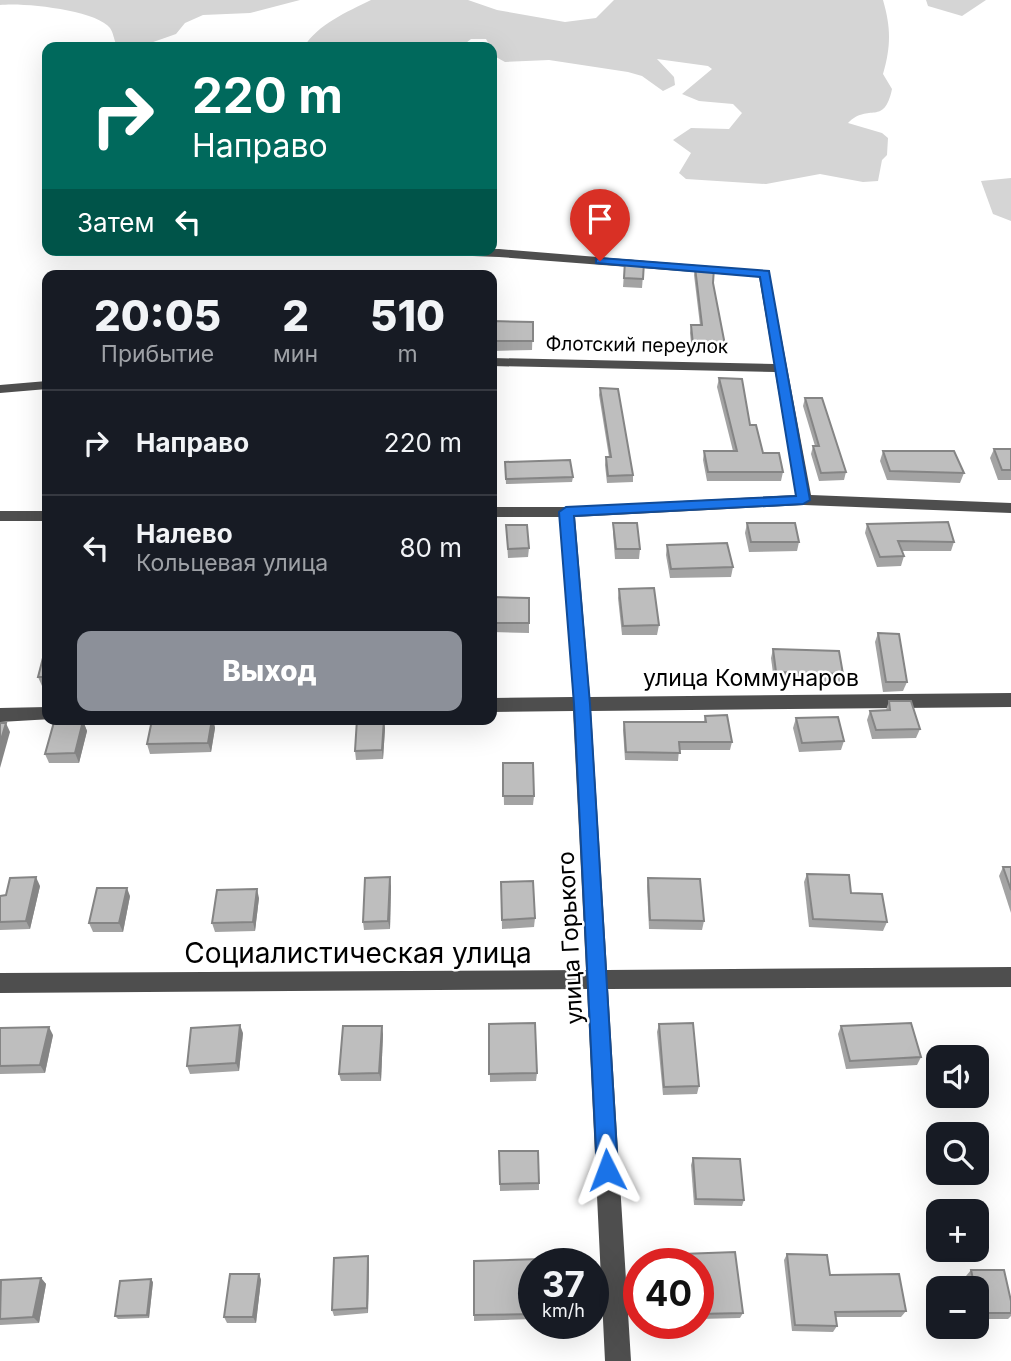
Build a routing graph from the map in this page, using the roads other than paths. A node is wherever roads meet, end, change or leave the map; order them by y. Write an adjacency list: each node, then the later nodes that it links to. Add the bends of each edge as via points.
1 (497, 253): 3 (street, via 765,274)
2 (497, 362): 3 (street, Флотский переулок)
3 (781, 368): 6 (street)
4 (42, 385): 5 (street)
5 (0, 389)
6 (803, 500): 7 (street); 9 (street)
7 (1011, 508)
8 (497, 512): 9 (street)
9 (566, 512): 13 (street, улица Горького)
10 (0, 516): 11 (street)
11 (42, 516)
12 (1011, 700): 13 (street, улица Коммунаров)
13 (582, 704): 14 (street, улица Коммунаров); 18 (street, улица Горького)
14 (497, 705)
15 (42, 714): 16 (street)
16 (0, 715)
17 (1011, 976): 18 (street, Социалистическая улица)
18 (597, 979): 19 (street, Социалистическая улица); 20 (street, улица Горького)
19 (0, 983)
20 (618, 1361)

